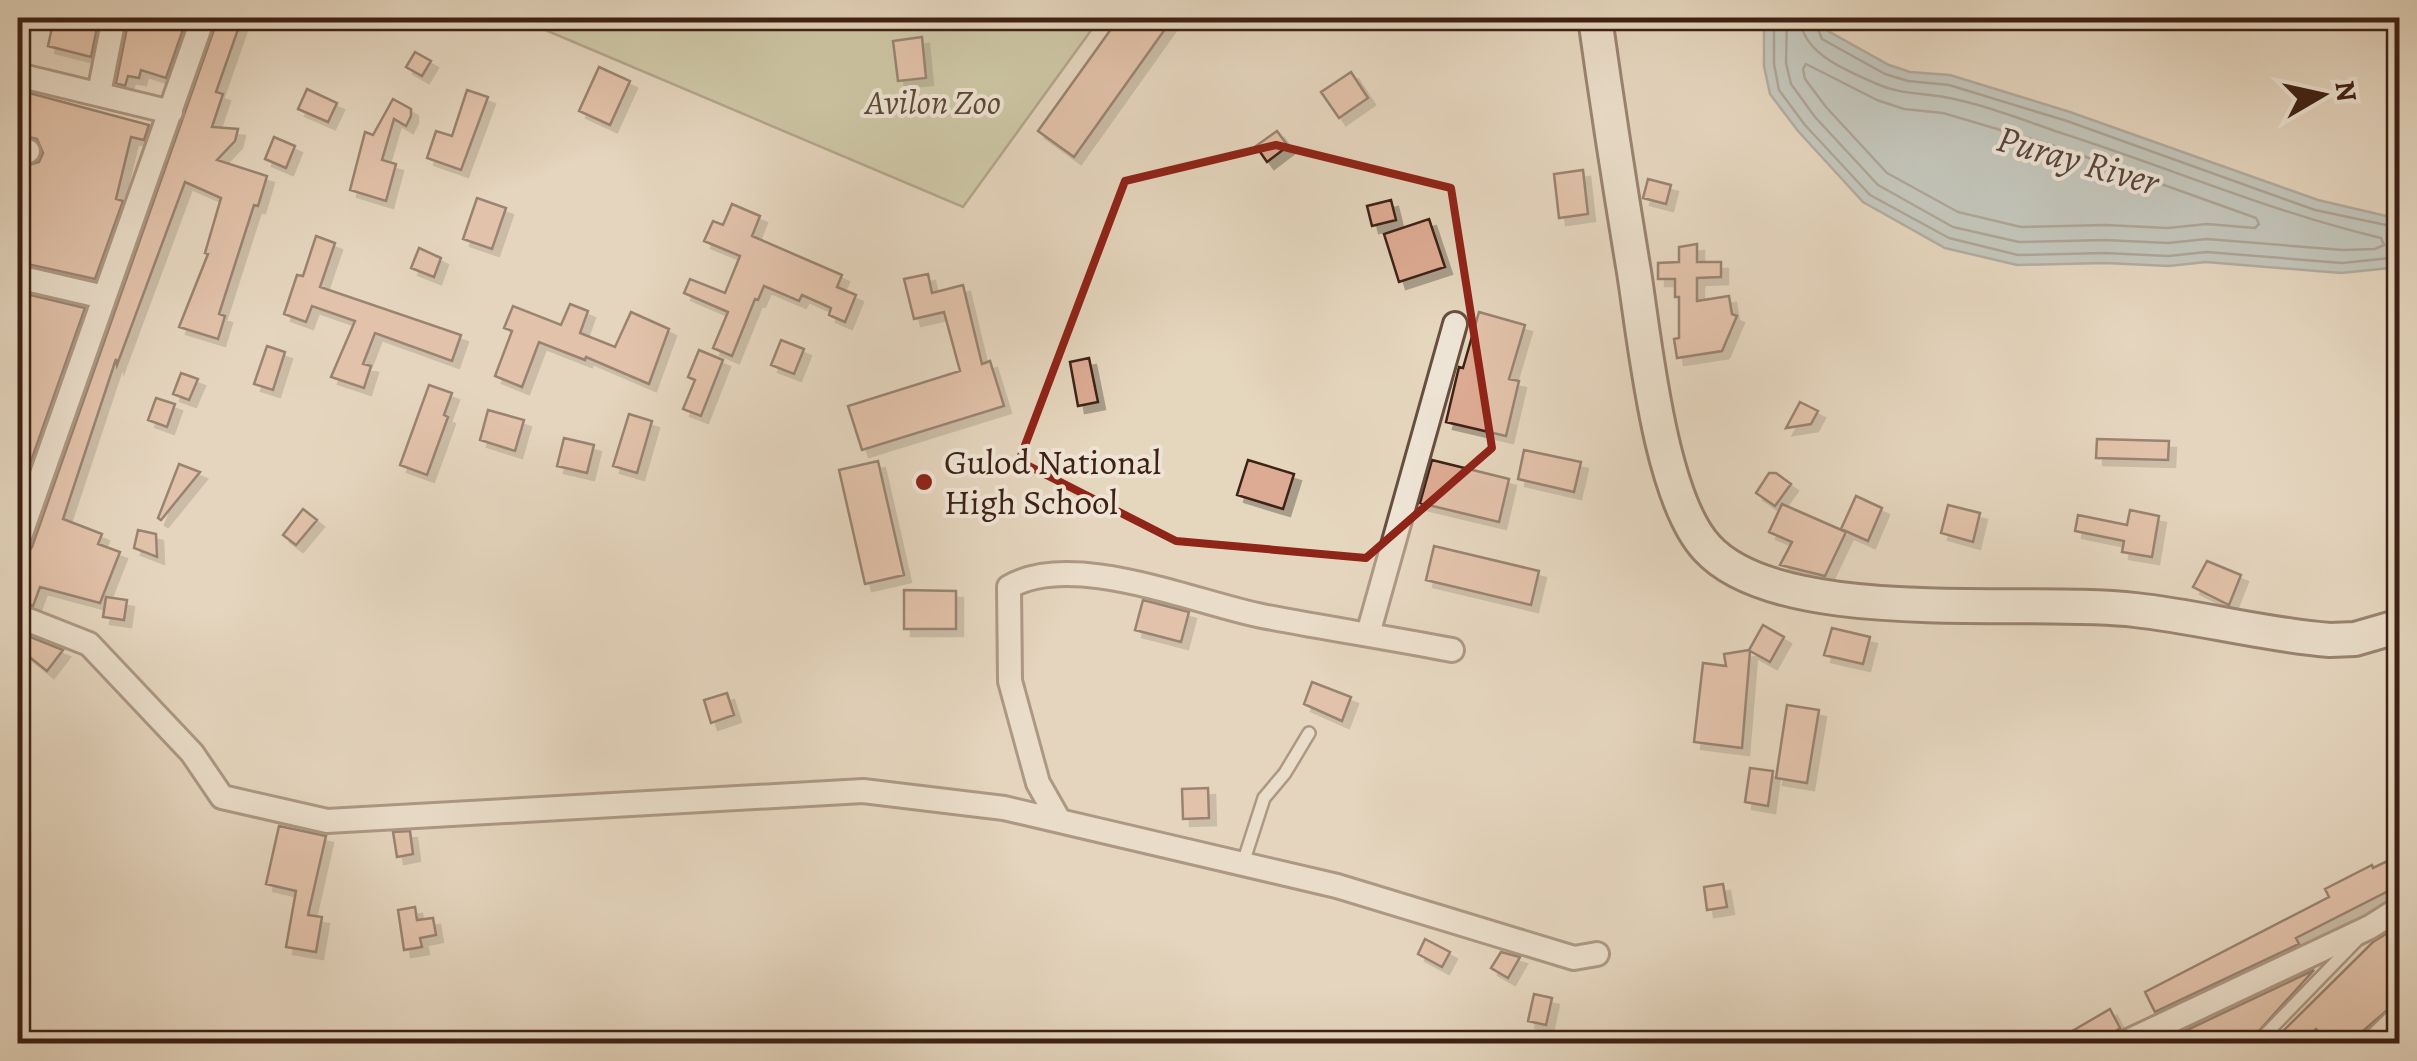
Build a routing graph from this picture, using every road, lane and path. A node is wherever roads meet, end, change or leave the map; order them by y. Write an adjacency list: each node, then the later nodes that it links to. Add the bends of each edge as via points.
1 (114, 18): 5 (street)
2 (203, 18): 6 (street)
3 (1595, 18): 13 (street, via 1660,430 1685,512 1708,551 1780,588 1892,605 2134,609 2330,640)
4 (18, 75): 5 (street)
5 (99, 93): 6 (street)
6 (170, 112): 8 (street)
7 (18, 276): 8 (street)
8 (104, 297): 10 (street)
9 (1455, 324): 14 (street)
10 (24, 502): 11 (street)
11 (18, 542)
12 (18, 616): 17 (street, via 90,644 192,753 222,796 327,820 862,791)
13 (2400, 626)
14 (1368, 634): 15 (street); 17 (street, via 1121,580 1048,574 1009,587 1010,681 1038,783)
15 (1452, 650)
16 (1309, 734): 18 (lane, via 1264,798)
17 (1060, 820): 18 (street)
18 (1244, 863): 21 (street, via 1574,958)
19 (2400, 908): 20 (street)
20 (2370, 926): 23 (street); 24 (lane)
21 (1597, 954)
22 (2400, 1008): 25 (lane)
23 (2130, 1042)
24 (2256, 1044)
25 (2363, 1044)

